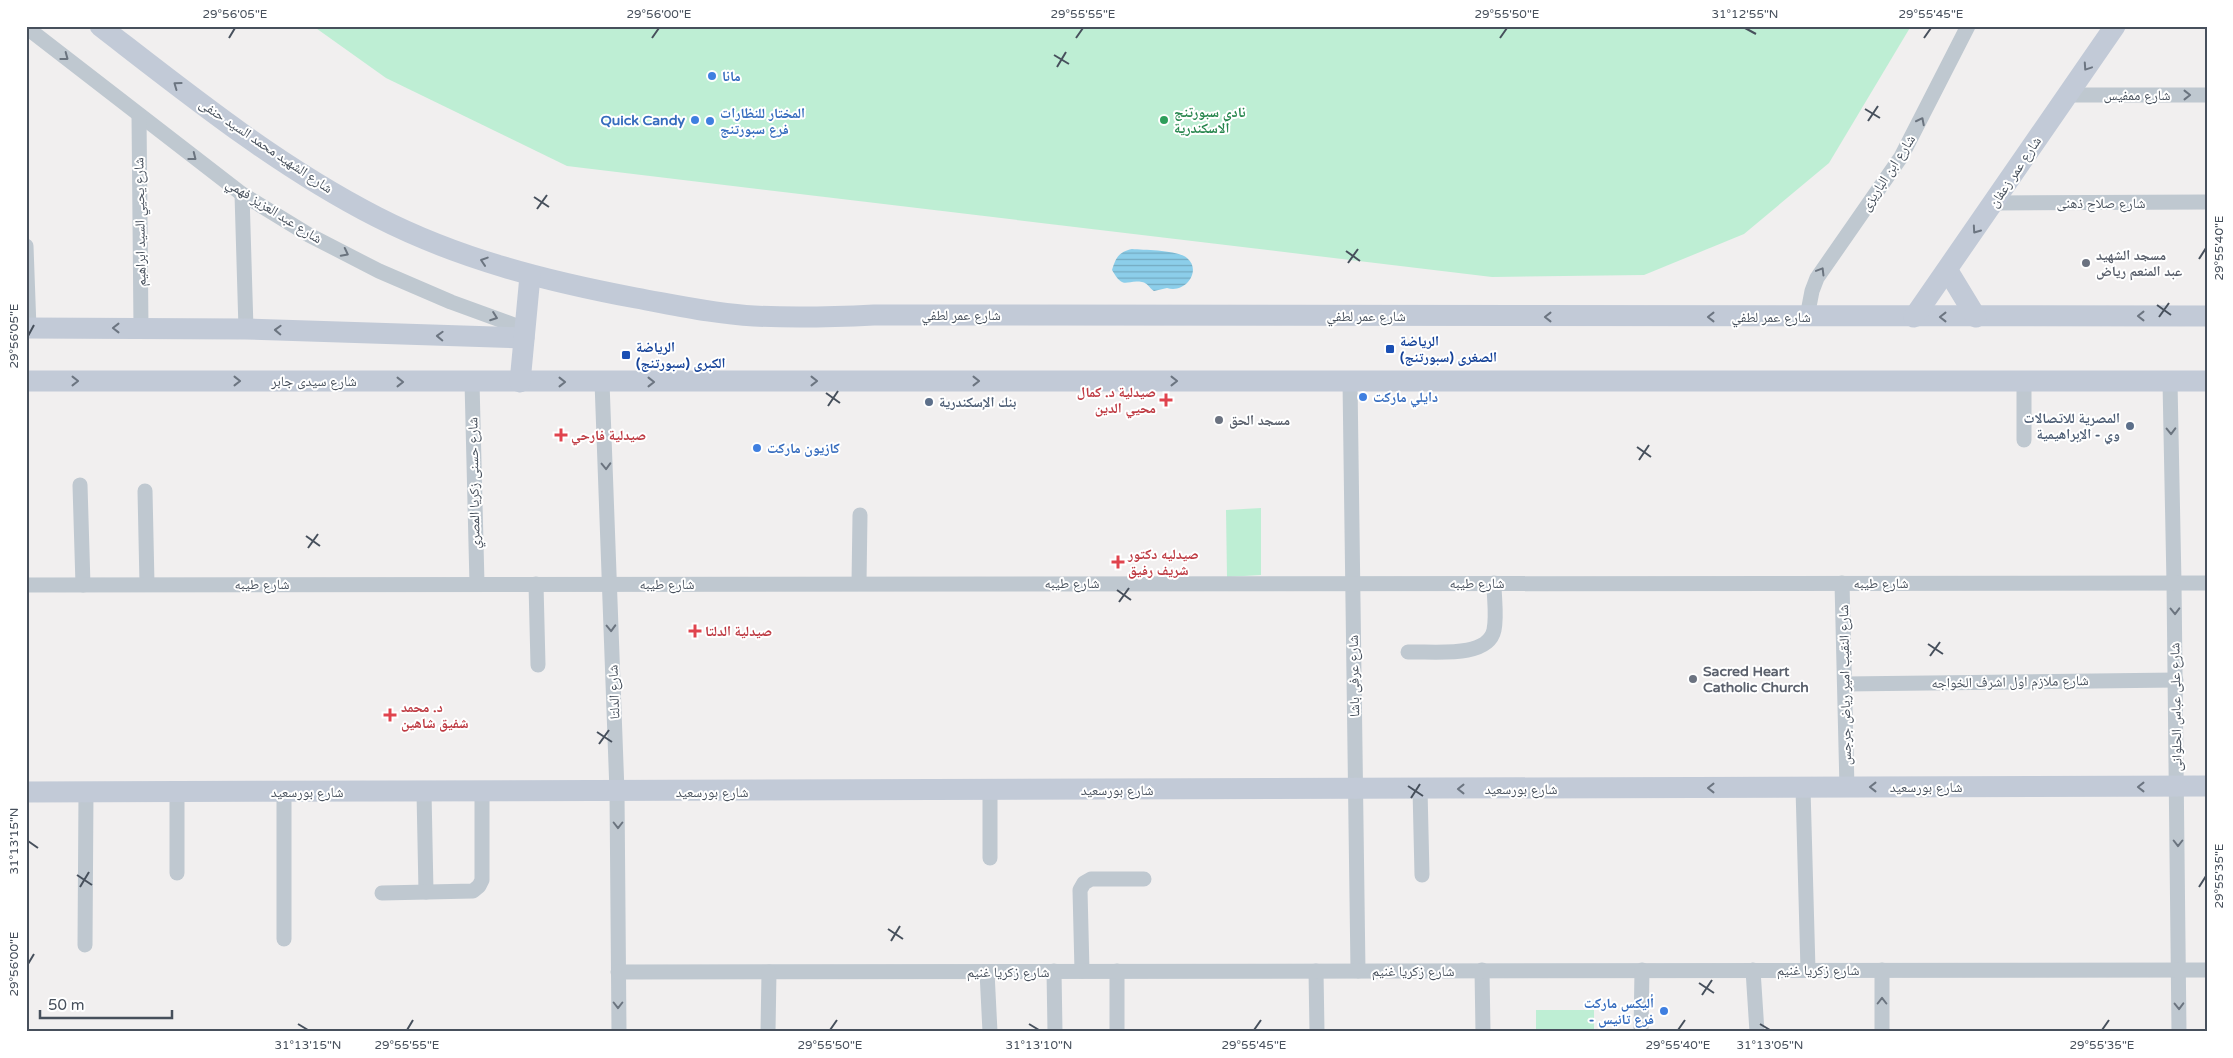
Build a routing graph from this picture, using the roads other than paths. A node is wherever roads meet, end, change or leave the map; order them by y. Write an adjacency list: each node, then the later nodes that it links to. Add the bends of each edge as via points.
1 (100, 26): 13 (street, شارع الشهيد محمد السيد حنفى, one-way to 1, via 452,251 377,217 306,176 234,127)
2 (1968, 26): 15 (street, شارع ابن الباريزى, one-way to 2, via 1817,278 1901,157)
3 (2115, 26): 5 (street, شارع عمر زعفان, one-way to 5)
4 (26, 27): 7 (street, شارع عبد العزيز فهمي, one-way to 7)
5 (2068, 95): 6 (street, شارع ممفيس, one-way to 6); 10 (street, شارع عمر زعفان)
6 (2207, 95)
7 (139, 115): 8 (street, شارع عبد العزيز فهمي, one-way to 8); 19 (street, شارع يحيي السيد ابراهيم)
8 (242, 194): 20 (street); 21 (street, شارع عبد العزيز فهمي, one-way to 21, via 309,235 379,271)
9 (2207, 202): 10 (street, شارع صلاح ذهنى)
10 (1995, 203): 12 (street, شارع عمر زعفان, one-way to 12)
11 (26, 246): 18 (street)
12 (1948, 271): 16 (street, شارع عمر زعفان); 17 (street)
13 (530, 276): 15 (street, شارع عمر لطفي, one-way to 13, via 874,315 796,318 712,312); 21 (street)
14 (2207, 316): 17 (street, شارع عمر لطفي, one-way to 17)
15 (1807, 317): 16 (street, شارع عمر لطفي)
16 (1914, 317): 17 (street, شارع عمر لطفي, one-way to 16)
17 (1976, 317)
18 (27, 328): 19 (street, one-way to 18)
19 (141, 328): 20 (street)
20 (246, 329): 21 (street, one-way to 20)
21 (525, 333): 25 (street)
22 (26, 381): 24 (street, شارع سيدى جابر, one-way to 24)
23 (1350, 381): 26 (street, one-way to 23); 27 (street); 34 (street, شارع عرفى باشا)
24 (472, 382): 25 (street, شارع سيدى جابر); 40 (street, شارع حسنى زكريا المصري)
25 (520, 382): 26 (street, شارع سيدى جابر, one-way to 26)
26 (602, 382): 42 (street, شارع الدلتا, one-way to 42)
27 (2024, 382): 28 (street); 30 (street)
28 (2170, 382): 29 (street); 37 (street, شارع على عباس الحلوانى, one-way to 37)
29 (2207, 382)
30 (2024, 440)
31 (80, 484): 45 (street)
32 (144, 491): 39 (street)
33 (860, 515): 43 (street)
34 (1353, 583): 35 (street, شارع طيبه); 43 (street, شارع طيبه); 55 (street, شارع عرفى باشا)
35 (1494, 583): 36 (street, شارع طيبه); 46 (street, via 1494,630 1488,643 1476,650)
36 (1842, 583): 37 (street, شارع طيبه); 49 (street, شارع النقيب امير رياض جرجس)
37 (2174, 583): 38 (street, شارع طيبه); 48 (street, شارع على عباس الحلوانى, one-way to 48)
38 (2207, 583)
39 (147, 584): 40 (street, شارع طيبه); 45 (street, شارع طيبه)
40 (477, 584): 41 (street, شارع طيبه)
41 (536, 584): 42 (street, شارع طيبه); 47 (street)
42 (610, 584): 43 (street, شارع طيبه); 63 (street, شارع الدلتا, one-way to 63)
43 (859, 584)
44 (26, 585): 45 (street, شارع طيبه)
45 (84, 585)
46 (1408, 652)
47 (538, 665)
48 (2176, 680): 49 (street, شارع ملازم اول اشرف الخواجه); 50 (street, شارع على عباس الحلوانى)
49 (1845, 684): 53 (street, شارع النقيب امير رياض جرجس)
50 (2177, 786): 51 (street, شارع بورسعيد); 53 (street, شارع بورسعيد, one-way to 53); 77 (street, شارع على عباس الحلوانى, one-way to 77)
51 (2207, 786)
52 (1803, 788): 53 (street, شارع بورسعيد); 54 (street, شارع بورسعيد, one-way to 54); 75 (street)
53 (1847, 788)
54 (1420, 789): 55 (street, شارع بورسعيد); 66 (street)
55 (1356, 790): 56 (street, شارع بورسعيد); 83 (street, شارع عرفى باشا)
56 (990, 791): 63 (street, شارع بورسعيد); 64 (street)
57 (26, 792): 58 (street, شارع بورسعيد)
58 (86, 792): 59 (street, شارع بورسعيد); 71 (street)
59 (177, 792): 60 (street, شارع بورسعيد); 65 (street)
60 (284, 792): 61 (street, شارع بورسعيد); 70 (street)
61 (424, 792): 62 (street, شارع بورسعيد); 68 (street)
62 (482, 792): 63 (street, شارع بورسعيد); 68 (street, via 481,883 473,891)
63 (618, 792): 84 (street, شارع الدلتا, one-way to 84)
64 (990, 858)
65 (177, 873)
66 (1422, 875)
67 (1144, 879): 80 (street, via 1091,879 1084,883 1080,890)
68 (426, 892): 69 (street)
69 (382, 893)
70 (284, 939)
71 (85, 945)
72 (1482, 970): 73 (street, شارع زكريا غنيم); 83 (street, شارع زكريا غنيم); 93 (street)
73 (1642, 970): 74 (street, شارع زكريا غنيم); 94 (street)
74 (1753, 970): 75 (street, شارع زكريا غنيم); 95 (street)
75 (1808, 970): 76 (street, شارع زكريا غنيم)
76 (1882, 970): 77 (street, شارع زكريا غنيم); 96 (street, one-way to 76)
77 (2179, 970): 78 (street, شارع زكريا غنيم); 97 (street, شارع على عباس الحلوانى, one-way to 97)
78 (2207, 970)
79 (1054, 971): 80 (street, شارع زكريا غنيم); 86 (street, شارع زكريا غنيم); 90 (street)
80 (1082, 971): 81 (street, شارع زكريا غنيم)
81 (1117, 971): 82 (street, شارع زكريا غنيم); 91 (street)
82 (1316, 971): 83 (street, شارع زكريا غنيم); 92 (street)
83 (1358, 971)
84 (618, 972): 85 (street, شارع زكريا غنيم); 87 (street, شارع الدلتا, one-way to 87)
85 (769, 972): 86 (street, شارع زكريا غنيم); 88 (street)
86 (987, 972): 89 (street)
87 (618, 1032)
88 (768, 1032)
89 (990, 1032)
90 (1056, 1032)
91 (1117, 1032)
92 (1317, 1032)
93 (1483, 1032)
94 (1641, 1032)
95 (1757, 1032)
96 (1882, 1032)
97 (2179, 1032)

